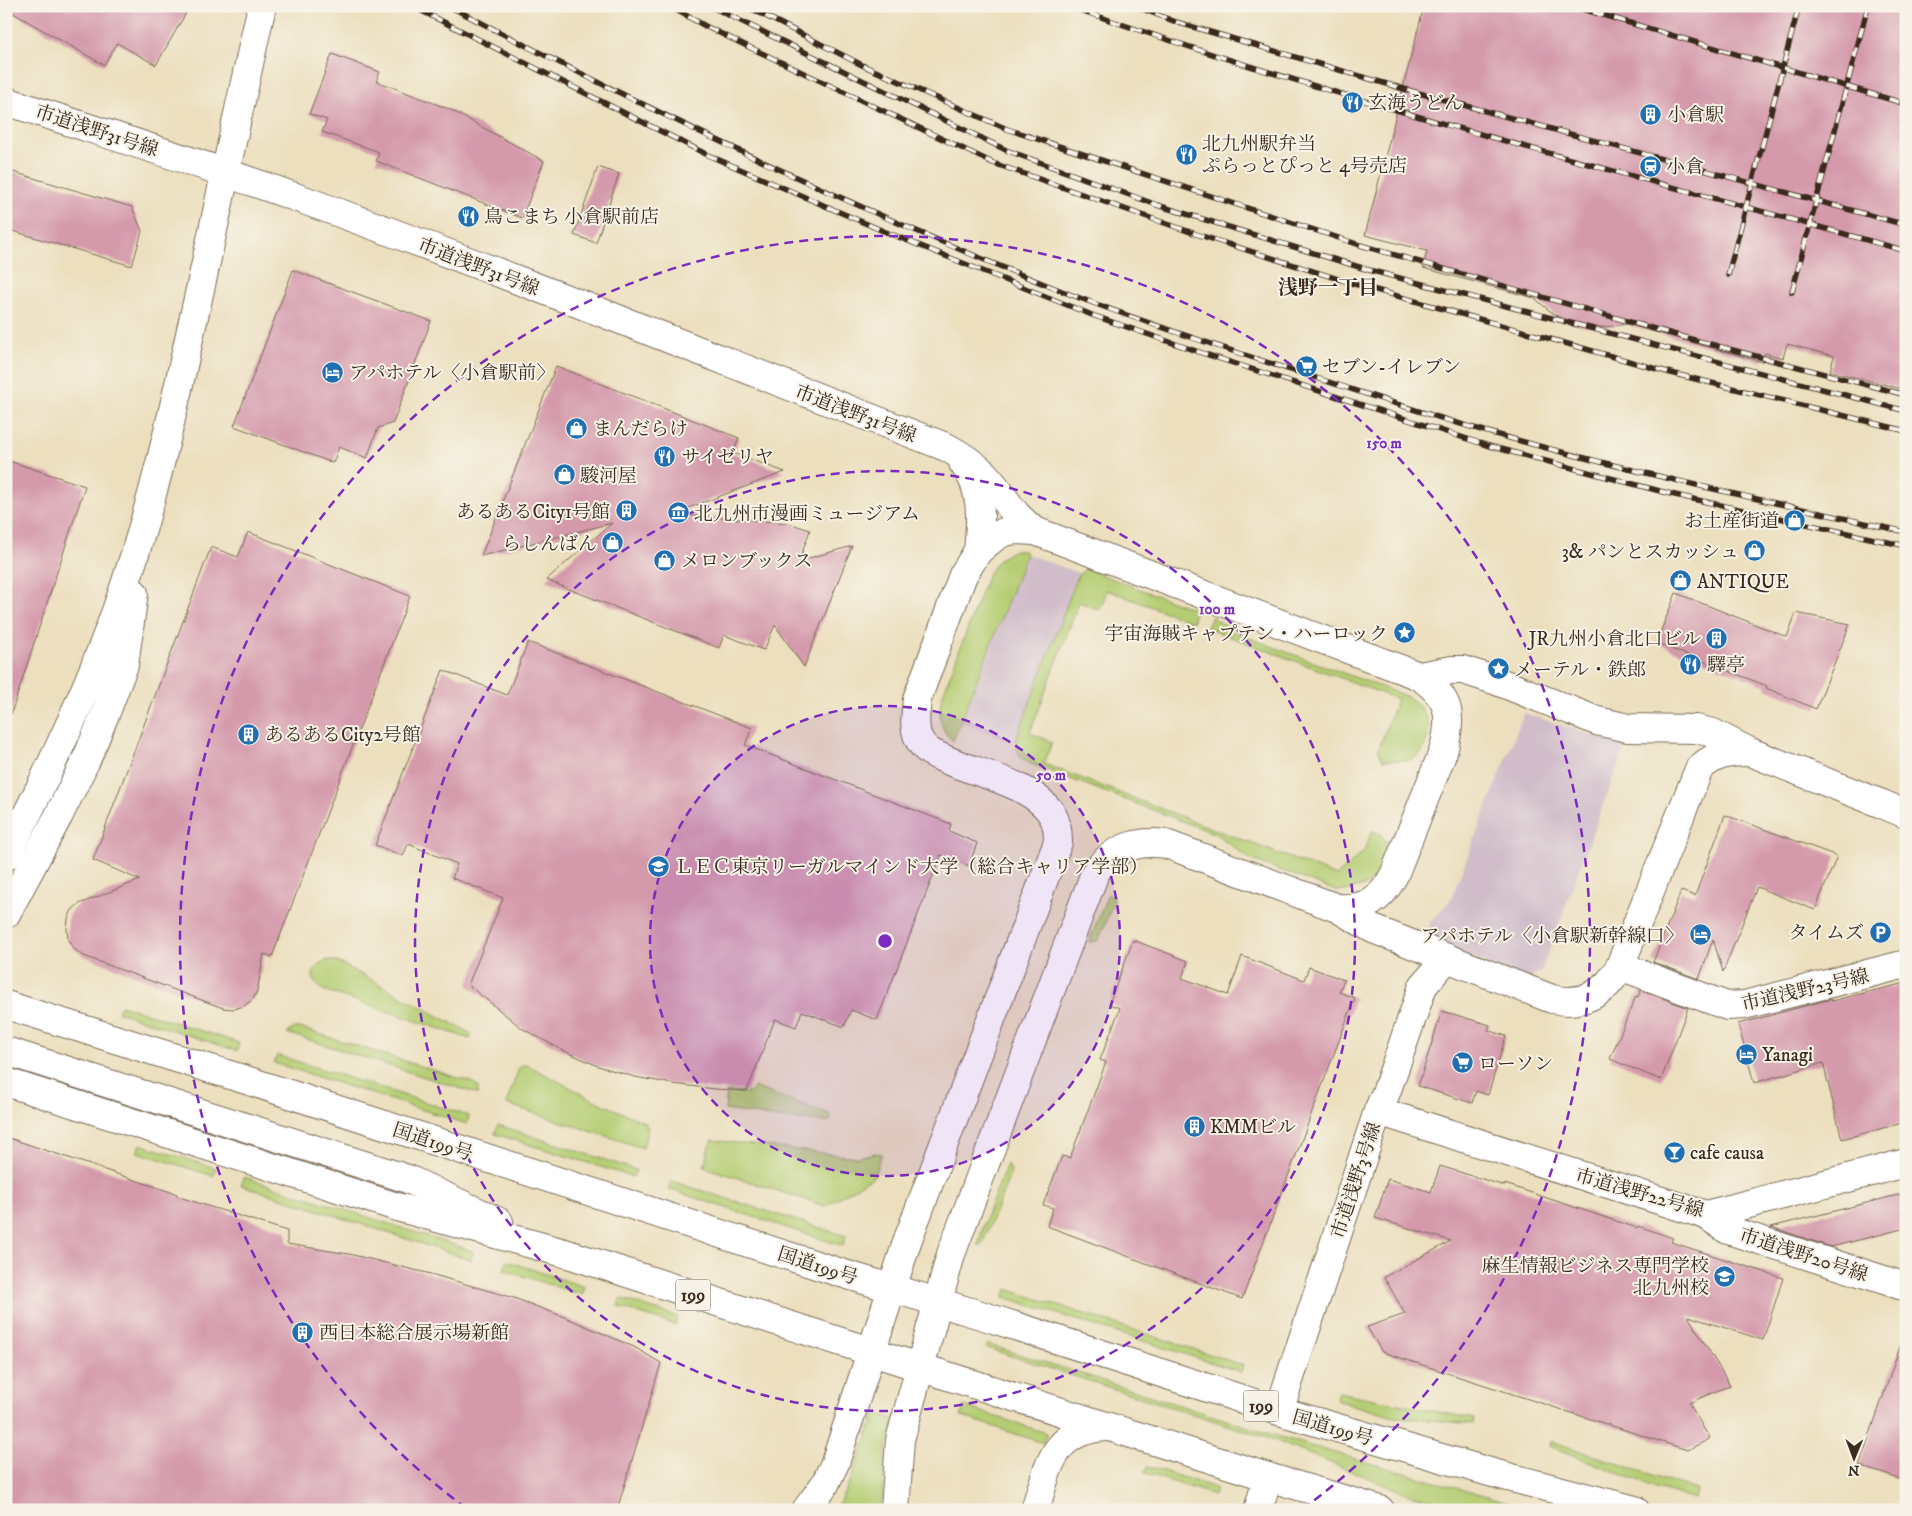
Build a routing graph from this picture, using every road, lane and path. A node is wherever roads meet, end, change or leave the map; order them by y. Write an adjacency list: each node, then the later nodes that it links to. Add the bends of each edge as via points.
1 (262, 6): 3 (main road)
2 (6, 101): 3 (main road, 市道浅野31号線)
3 (226, 172): 4 (main road, 市道浅野31号線, via 410,239); 5 (main road, via 176,399)
4 (946, 447): 6 (main road, via 979,468 1016,516); 7 (main road, via 960,459 976,485 980,506)
5 (142, 530): 13 (main road, via 116,611 90,675 60,746); 15 (main road, via 124,665 87,758)
6 (1035, 531): 7 (main road, via 1004,532); 8 (main road)
7 (978, 551): 27 (main road, via 963,575 917,700 917,736 926,751 1031,794 1054,817 1058,842)
8 (1419, 676): 9 (main road, via 1463,670 1605,723 1628,728 1696,729); 14 (main road, via 1435,687 1443,699 1448,723 1443,752 1387,888 1378,898 1364,905 1351,909)
9 (1713, 733): 10 (main road); 11 (main road)
10 (1750, 752): 11 (main road, via 1724,753); 12 (main road)
11 (1699, 769): 18 (main road)
12 (1894, 809)
13 (6, 856)
14 (1337, 908): 16 (main road, via 1373,928); 28 (main road, via 1166,844 1152,842 1125,847 1102,863 954,1244)
15 (6, 914)
16 (1447, 958): 18 (main road, via 1552,999 1568,1002 1598,993 1615,977); 22 (main road, 市道浅野3号線, via 1423,986)
17 (1906, 964): 18 (main road, 市道浅野23号線, via 1735,1006 1727,1006)
18 (1620, 966)
19 (7, 1005): 27 (main road, 国道199号 / 199)
20 (6, 1051): 25 (main road, via 408,1179)
21 (6, 1082): 25 (main road, 199, via 397,1207)
22 (1378, 1111): 24 (main road, 市道浅野22号線); 31 (main road, 市道浅野3号線)
23 (1906, 1163): 24 (main road, 市道浅野22号線)
24 (1706, 1215): 26 (main road, 市道浅野20号線, via 1728,1230)
25 (568, 1254): 29 (main road, 199)
26 (1906, 1287)
27 (892, 1288): 28 (main road, 国道199号 / 199); 29 (main road)
28 (937, 1302): 30 (main road); 31 (main road, 国道199号 / 199)
29 (870, 1352): 30 (main road, 199); 34 (main road, via 834,1464 825,1484)
30 (919, 1368): 32 (main road, 199); 35 (main road, via 900,1440)
31 (1279, 1411): 39 (main road, 国道199号 / 199)
32 (1108, 1426): 33 (main road, 199); 36 (main road, via 1091,1427 1064,1440 1054,1455)
33 (1268, 1477): 37 (main road); 38 (main road, 199)
34 (806, 1510)
35 (895, 1510)
36 (1035, 1510)
37 (1258, 1510)
38 (1380, 1510)
39 (1635, 1510)

